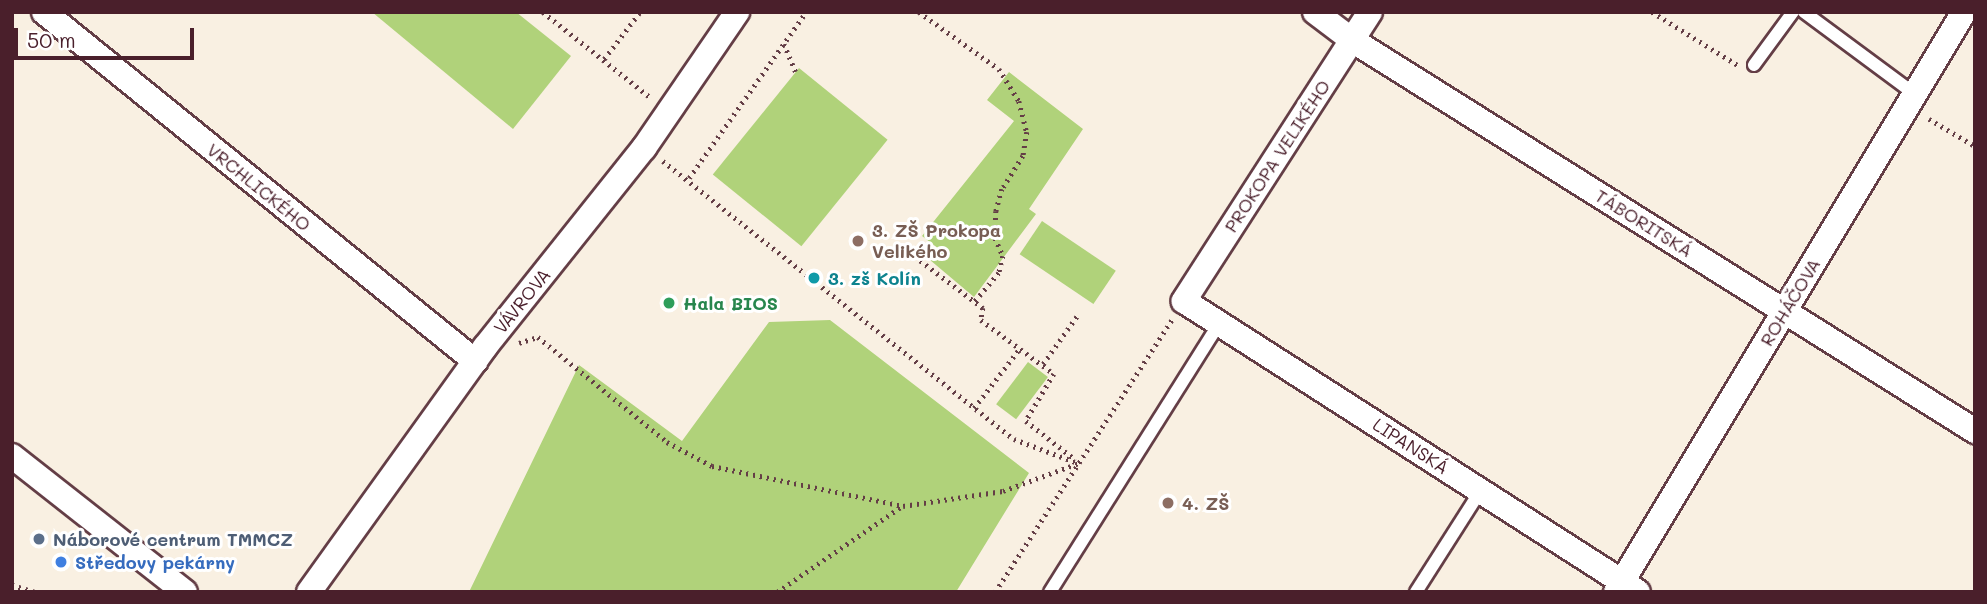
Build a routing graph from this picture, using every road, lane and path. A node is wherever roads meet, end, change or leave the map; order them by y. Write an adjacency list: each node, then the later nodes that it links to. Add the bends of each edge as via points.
1 (44, 12): 32 (street, VRCHLICKÉHO)
2 (543, 12): 15 (path)
3 (640, 12): 15 (path)
4 (737, 12): 32 (street, VÁVROVA, via 643,148)
5 (806, 12): 14 (path)
6 (919, 12): 26 (path, via 999,69 1018,101 1027,132 1023,156 1002,188 996,211 995,238 1003,256 999,272)
7 (1315, 12): 13 (street, TÁBORITSKÁ)
8 (1370, 12): 13 (street, PROKOPA VELIKÉHO)
9 (1652, 12): 16 (path, via 1738,66)
10 (1793, 12): 16 (lane)
11 (1804, 12): 18 (lane)
12 (1964, 12): 18 (street, ROHÁČOVA)
13 (1352, 40): 25 (street, PROKOPA VELIKÉHO); 27 (street, TÁBORITSKÁ)
14 (783, 44): 17 (path); 23 (path)
15 (604, 59): 19 (path)
16 (1754, 65)
17 (796, 72)
18 (1915, 94): 27 (street, ROHÁČOVA)
19 (651, 98)
20 (1929, 119): 21 (path)
21 (1975, 146)
22 (660, 159): 23 (path)
23 (689, 178): 34 (path)
24 (909, 252): 26 (path)
25 (1184, 301): 29 (street, LIPANSKÁ); 37 (path)
26 (975, 302): 31 (path, via 983,309 981,320)
27 (1784, 312): 35 (street, TÁBORITSKÁ); 41 (street, ROHÁČOVA)
28 (1077, 316): 33 (path)
29 (1219, 324): 38 (street, LIPANSKÁ); 47 (lane)
30 (509, 346): 39 (path, via 538,337 667,442 712,466)
31 (1020, 348): 33 (path); 34 (path)
32 (475, 361): 44 (street, VÁVROVA)
33 (1043, 364): 37 (path, via 1054,374 1026,421)
34 (974, 408): 37 (path, via 1014,439)
35 (1975, 431)
36 (12, 456): 43 (street)
37 (1079, 463): 39 (path, via 1003,491); 46 (path)
38 (1480, 490): 41 (street, LIPANSKÁ); 48 (lane)
39 (903, 506): 45 (path)
40 (12, 585): 42 (path)
41 (1626, 588)
42 (35, 592)
43 (184, 592)
44 (309, 592)
45 (777, 592)
46 (995, 592)
47 (1050, 592)
48 (1416, 592)

